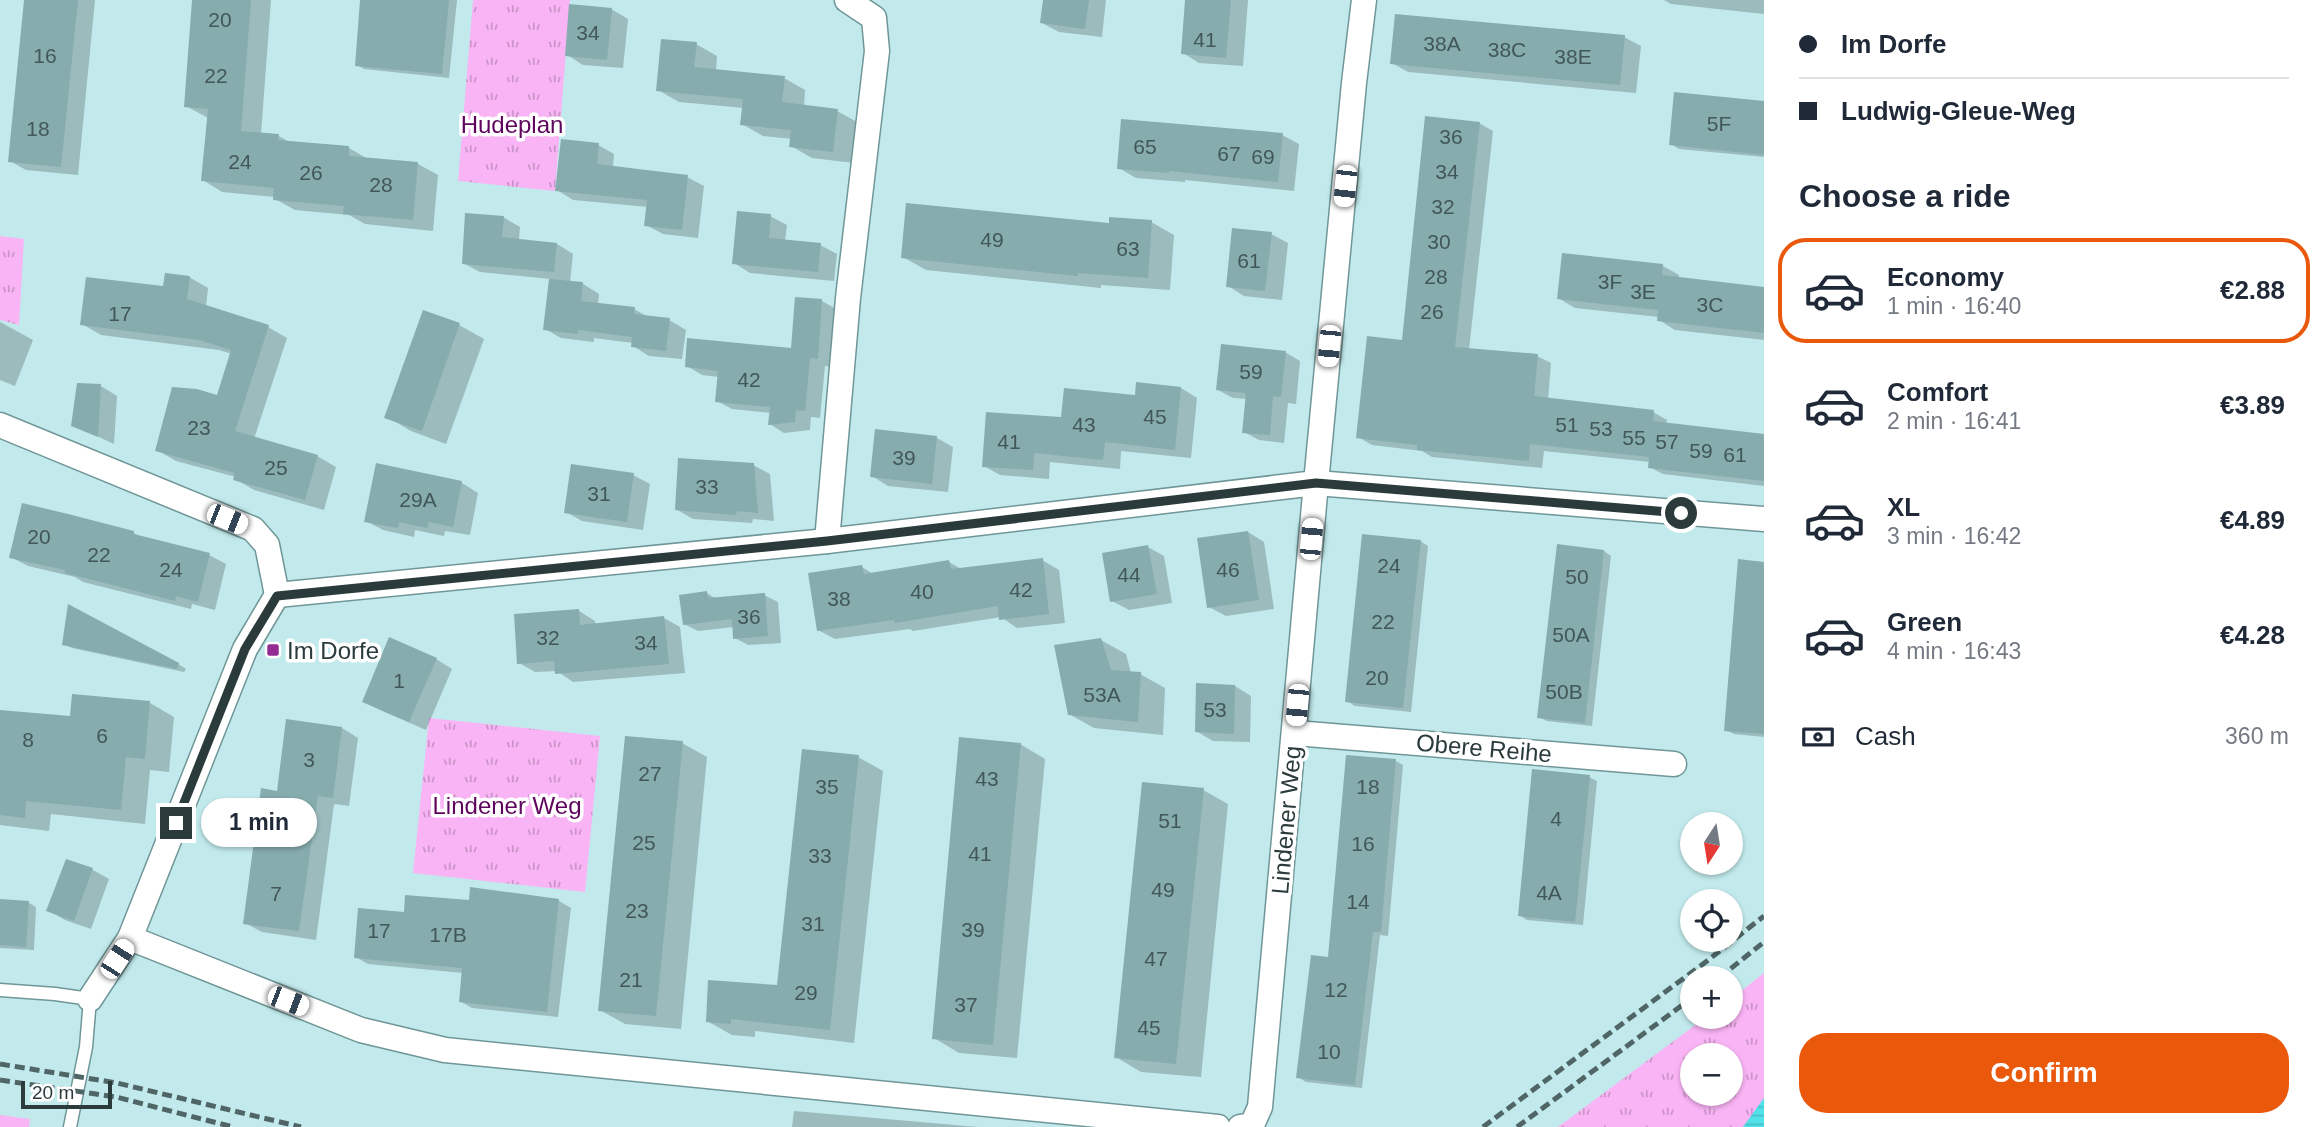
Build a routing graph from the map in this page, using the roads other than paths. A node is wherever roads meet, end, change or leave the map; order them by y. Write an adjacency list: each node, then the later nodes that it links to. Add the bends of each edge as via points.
1 (847, 0): 6 (street, via 874,18 877,51 848,298)
2 (1364, 0): 4 (street, Lindener Weg)
3 (0, 425): 7 (street, via 253,529 267,545)
4 (1316, 483): 5 (street); 6 (street); 8 (street, Lindener Weg)
5 (1764, 519)
6 (827, 541): 7 (street)
7 (277, 596): 10 (street, via 245,649)
8 (1295, 733): 9 (street, Obere Reihe); 15 (street, Lindener Weg, via 1260,1107 1252,1125)
9 (1674, 764)
10 (130, 938): 12 (street); 14 (street, via 361,1030 445,1050)
11 (0, 990): 12 (lane)
12 (90, 999): 13 (lane)
13 (70, 1127)
14 (1218, 1127)
15 (1240, 1127)

